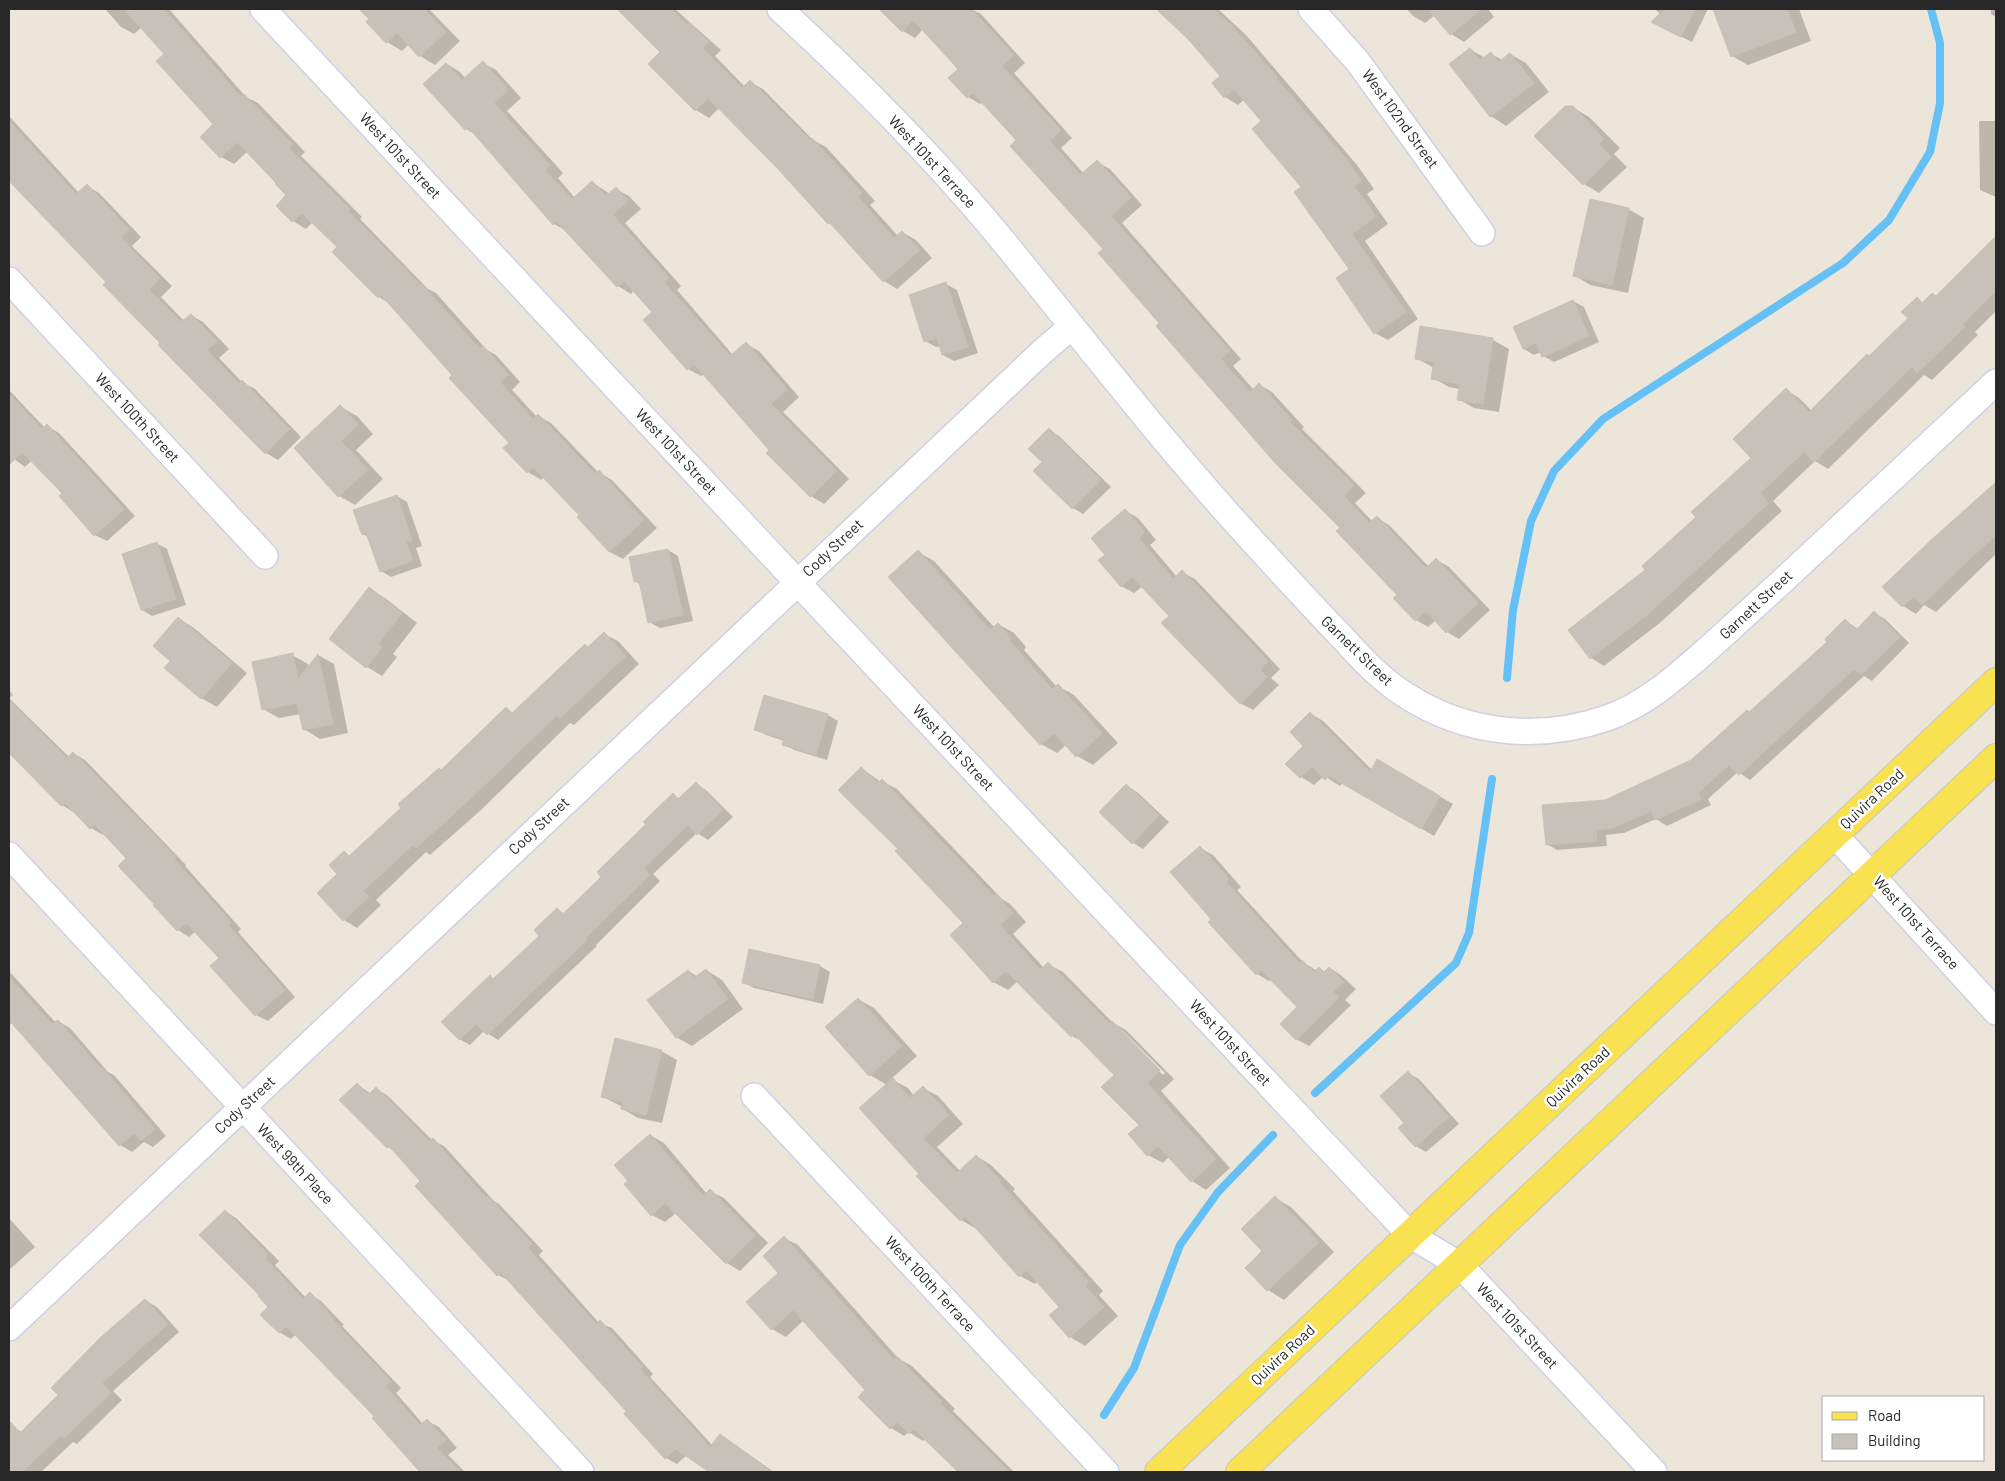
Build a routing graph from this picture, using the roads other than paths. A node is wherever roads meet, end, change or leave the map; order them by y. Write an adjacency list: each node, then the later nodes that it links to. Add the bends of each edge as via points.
1 (263, 9): 9 (street, West 101st Street)
2 (780, 9): 6 (street, West 101st Terrace, via 912,139 992,228)
3 (1311, 9): 4 (street, West 102nd Street, via 1358,62)
4 (1482, 233)
5 (9, 280): 8 (street, West 100th Street)
6 (1071, 327): 7 (street, Garnett Street, via 1198,482 1370,667 1406,696 1428,708 1472,725 1498,730 1563,730 1608,718 1668,685); 9 (street, Cody Street)
7 (1996, 382)
8 (265, 556)
9 (797, 582): 17 (street, Cody Street); 18 (street, West 101st Street)
10 (1996, 682): 12 (main road, Quivira Road)
11 (1996, 758): 14 (main road)
12 (1835, 835): 14 (street, West 101st Terrace); 18 (main road, Quivira Road)
13 (9, 855): 17 (street, West 99th Place)
14 (1873, 875): 15 (street, West 101st Terrace); 19 (main road)
15 (1996, 1012)
16 (754, 1096): 22 (street, West 100th Terrace)
17 (242, 1107): 20 (street, Cody Street); 21 (street, West 99th Place)
18 (1410, 1235): 19 (street, West 101st Street); 23 (main road, Quivira Road)
19 (1460, 1265): 24 (main road); 25 (street, West 101st Street)
20 (9, 1328)
21 (581, 1472)
22 (1106, 1472)
23 (1158, 1472)
24 (1240, 1472)
25 (1654, 1472)

